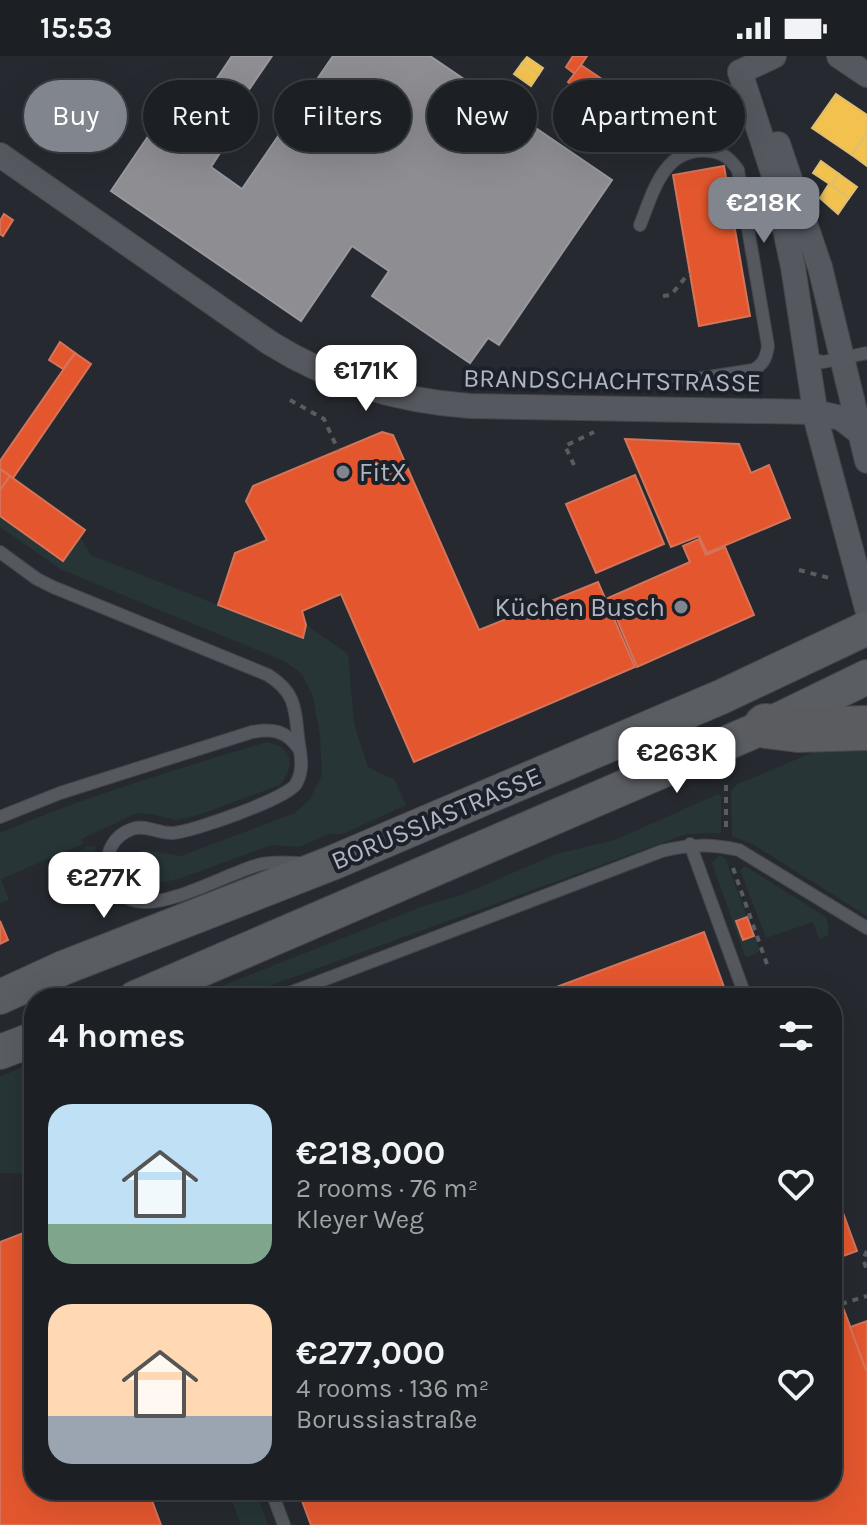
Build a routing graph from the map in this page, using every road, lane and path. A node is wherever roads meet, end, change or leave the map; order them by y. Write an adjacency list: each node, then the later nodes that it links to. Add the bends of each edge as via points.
1 (774, 56): 3 (street)
2 (839, 56): 4 (street)
3 (736, 64): 10 (street, via 773,173); 11 (street, via 769,119 795,186)
4 (867, 75)
5 (0, 155): 14 (street, BRANDSCHACHTSTRASSE, via 270,343 366,388 470,406)
6 (640, 225): 12 (lane, via 662,173 682,155 720,152 738,170 766,356 753,370)
7 (689, 273): 8 (path, via 671,295)
8 (663, 296)
9 (867, 353): 11 (lane)
10 (807, 358): 11 (lane); 14 (street)
11 (842, 359): 15 (street)
12 (665, 378)
13 (290, 400): 17 (path, via 324,419)
14 (814, 412): 15 (street, BRANDSCHACHTSTRASSE, via 841,418); 23 (street)
15 (859, 432): 18 (street)
16 (589, 435): 19 (path, via 565,446)
17 (338, 450)
18 (867, 461)
19 (574, 465)
20 (0, 552): 28 (lane, via 53,587 268,675 292,697)
21 (799, 570): 22 (path)
22 (835, 580)
23 (867, 609)
24 (867, 628): 34 (main road, BORUSSIASTRASSE, via 721,697)
25 (867, 677): 26 (main road, BORUSSIASTRASSE)
26 (766, 726): 27 (highway); 37 (main road, BORUSSIASTRASSE)
27 (867, 728)
28 (299, 749): 30 (lane, via 282,732 252,732); 34 (lane, via 301,772 286,794 188,831 134,828 115,841 107,873 127,898 155,902 262,863)
29 (726, 785): 31 (path)
30 (0, 817)
31 (726, 835)
32 (690, 844): 35 (lane, via 739,850); 38 (lane); 39 (lane)
33 (729, 858): 36 (path)
34 (332, 863): 40 (main road, BORUSSIASTRASSE)
35 (867, 928)
36 (769, 970)
37 (158, 988)
38 (302, 988)
39 (742, 988)
40 (0, 997)
41 (24, 1043): 42 (main road)
42 (0, 1052)
43 (867, 1251): 44 (path)
44 (867, 1270)
45 (867, 1296): 46 (path)
46 (842, 1304)
47 (275, 1500): 48 (lane)
48 (284, 1525)

